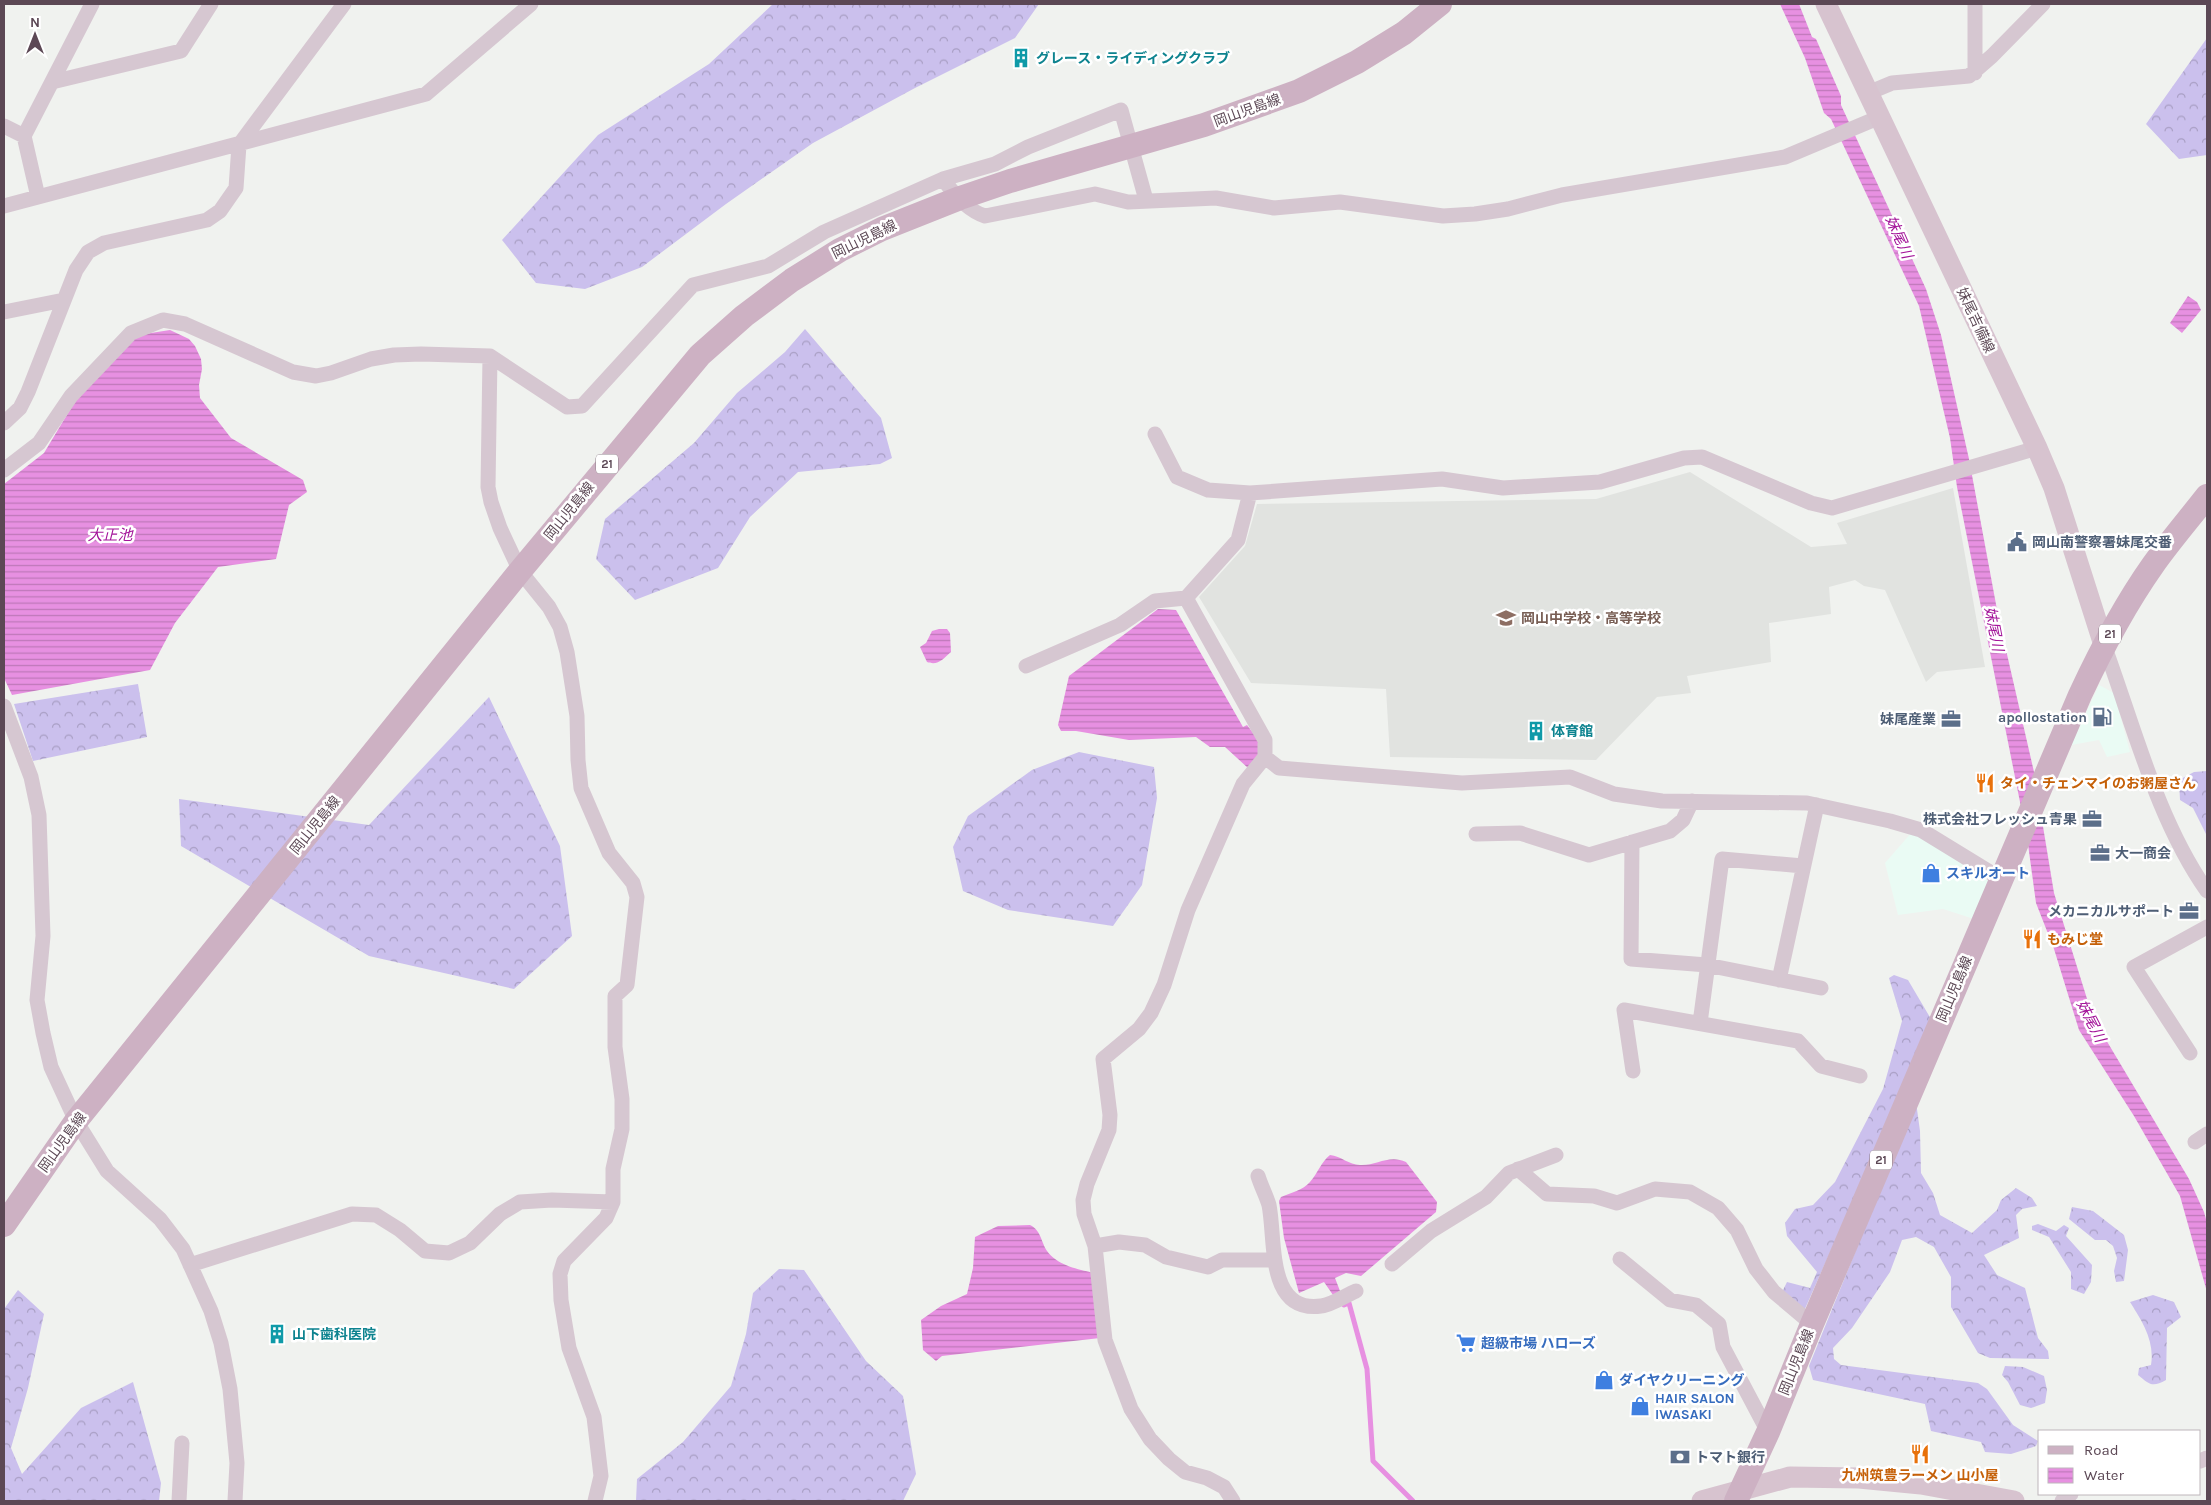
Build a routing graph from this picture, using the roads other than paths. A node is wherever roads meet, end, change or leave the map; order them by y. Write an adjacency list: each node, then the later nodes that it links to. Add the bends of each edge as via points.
1 (92, 4): 10 (street)
2 (211, 4): 10 (street, via 181,51)
3 (344, 4): 15 (street)
4 (1440, 4): 18 (main road, 岡山児島線 / 21, via 1404,33 1357,62 1299,91 1204,126)
5 (1826, 4): 11 (main road, 妹尾吉備線)
6 (1975, 4): 9 (street)
7 (2043, 4): 9 (street)
8 (523, 6): 15 (street, via 426,94)
9 (1975, 73): 11 (street, via 1960,78 1892,83)
10 (52, 82): 14 (street)
11 (1868, 93): 12 (main road, 妹尾吉備線)
12 (1872, 120): 19 (street, via 1785,157 1562,195 1475,214 1443,216 1340,202 1274,208 1216,198); 26 (main road, 妹尾吉備線)
13 (4, 126): 14 (street)
14 (24, 136): 17 (street)
15 (239, 145): 17 (street); 21 (street, via 236,188 220,211 207,220 104,243 88,252 76,270)
16 (943, 179): 18 (street); 19 (street, via 995,164 1028,147 1121,110); 23 (street, via 824,232 768,266 693,285 582,406 567,407)
17 (38, 197): 20 (street)
18 (960, 198): 19 (street, via 977,214 985,216 1095,194 1128,202); 30 (main road, 岡山児島線 / 21, via 882,229 840,250 744,316 700,355)
19 (1146, 200)
20 (4, 206)
21 (64, 300): 22 (street); 24 (street, via 28,392 20,408)
22 (4, 312)
23 (490, 356): 27 (street, via 394,356 371,359 316,376 293,372 185,324 163,320 131,333 71,396 39,443); 30 (street, via 490,502)
24 (4, 423)
25 (1155, 434): 28 (street, via 1177,477 1208,490)
26 (2037, 448): 28 (street, via 1832,508 1811,503 1702,457 1684,458 1600,482 1503,488 1442,479); 32 (main road, 妹尾吉備線, via 2054,488)
27 (4, 470)
28 (1250, 493): 31 (street, via 1238,540)
29 (2207, 496): 32 (main road, 岡山児島線 / 21, via 2153,564)
30 (520, 571): 51 (main road, 岡山児島線 / 21); 55 (street, via 549,607 560,627 568,652 577,716 581,788 608,853 633,883 637,897 627,985 615,996 615,1047 622,1099 622,1129 613,1169)
31 (1186, 598): 33 (street, via 1155,601 1120,625); 35 (street, via 1265,740)
32 (2104, 645): 41 (main road, 岡山児島線 / 21); 42 (street, via 2161,803)
33 (1026, 666)
34 (4, 706): 51 (street, via 31,777 39,815 43,936 37,1000 42,1034 51,1067)
35 (1265, 757): 36 (street, via 1279,768 1412,780 1462,782 1570,777 1614,794); 57 (street, via 1243,784 1188,910 1164,985 1151,1013 1139,1029 1103,1059 1110,1115 1108,1130 1083,1200 1084,1214)
36 (1692, 802): 37 (street); 39 (street, via 1683,820 1670,831)
37 (1817, 805): 40 (street); 41 (street, via 1921,830)
38 (1476, 834): 39 (street, via 1520,833 1589,855)
39 (1632, 842): 44 (street, via 1631,958)
40 (1804, 866): 44 (street, via 1722,859); 45 (street)
41 (2000, 879): 63 (main road, 岡山児島線 / 21)
42 (2207, 891)
43 (2207, 927): 48 (street, via 2134,967)
44 (1707, 966): 45 (street); 47 (street)
45 (1778, 980): 46 (street)
46 (1821, 988)
47 (1700, 1024): 49 (street, via 1624,1010); 50 (street, via 1798,1041 1821,1066)
48 (2190, 1053)
49 (1632, 1071)
50 (1860, 1076)
51 (76, 1120): 56 (main road, 岡山児島線 / 21); 61 (street, via 107,1171 160,1219 183,1249)
52 (1556, 1155): 53 (street)
53 (1518, 1169): 60 (street, via 1509,1173 1486,1198 1431,1231); 63 (street, via 1547,1194 1594,1196 1617,1203 1655,1189 1690,1192 1718,1208 1736,1230 1756,1269 1774,1292)
54 (1258, 1176): 59 (street, via 1268,1203)
55 (613, 1202): 61 (street, via 520,1202 500,1214 470,1243 449,1253 425,1251 376,1215 352,1214); 69 (street, via 606,1218 564,1261 560,1274 569,1348 594,1417 601,1476)
56 (4, 1225)
57 (1095, 1246): 59 (street, via 1120,1242 1145,1245 1166,1257 1208,1267 1222,1260); 70 (street, via 1106,1340 1131,1409 1150,1439 1169,1459 1185,1472 1224,1487)
58 (1620, 1259): 64 (street, via 1670,1300 1696,1305 1719,1324 1722,1346)
59 (1276, 1260): 62 (street, via 1284,1292 1297,1304 1322,1306)
60 (1392, 1264)
61 (190, 1265): 68 (street, via 211,1311 230,1389 237,1463)
62 (1346, 1295)
63 (1812, 1324): 64 (main road, 岡山児島線 / 21)
64 (1768, 1432): 66 (main road, 岡山児島線 / 21)
65 (182, 1443): 67 (street)
66 (1739, 1496): 71 (main road); 72 (main road, via 1790,1477 1859,1478 1921,1484)
67 (179, 1501)
68 (235, 1501)
69 (595, 1501)
70 (1233, 1501)
71 (1702, 1501)
72 (2014, 1501)

